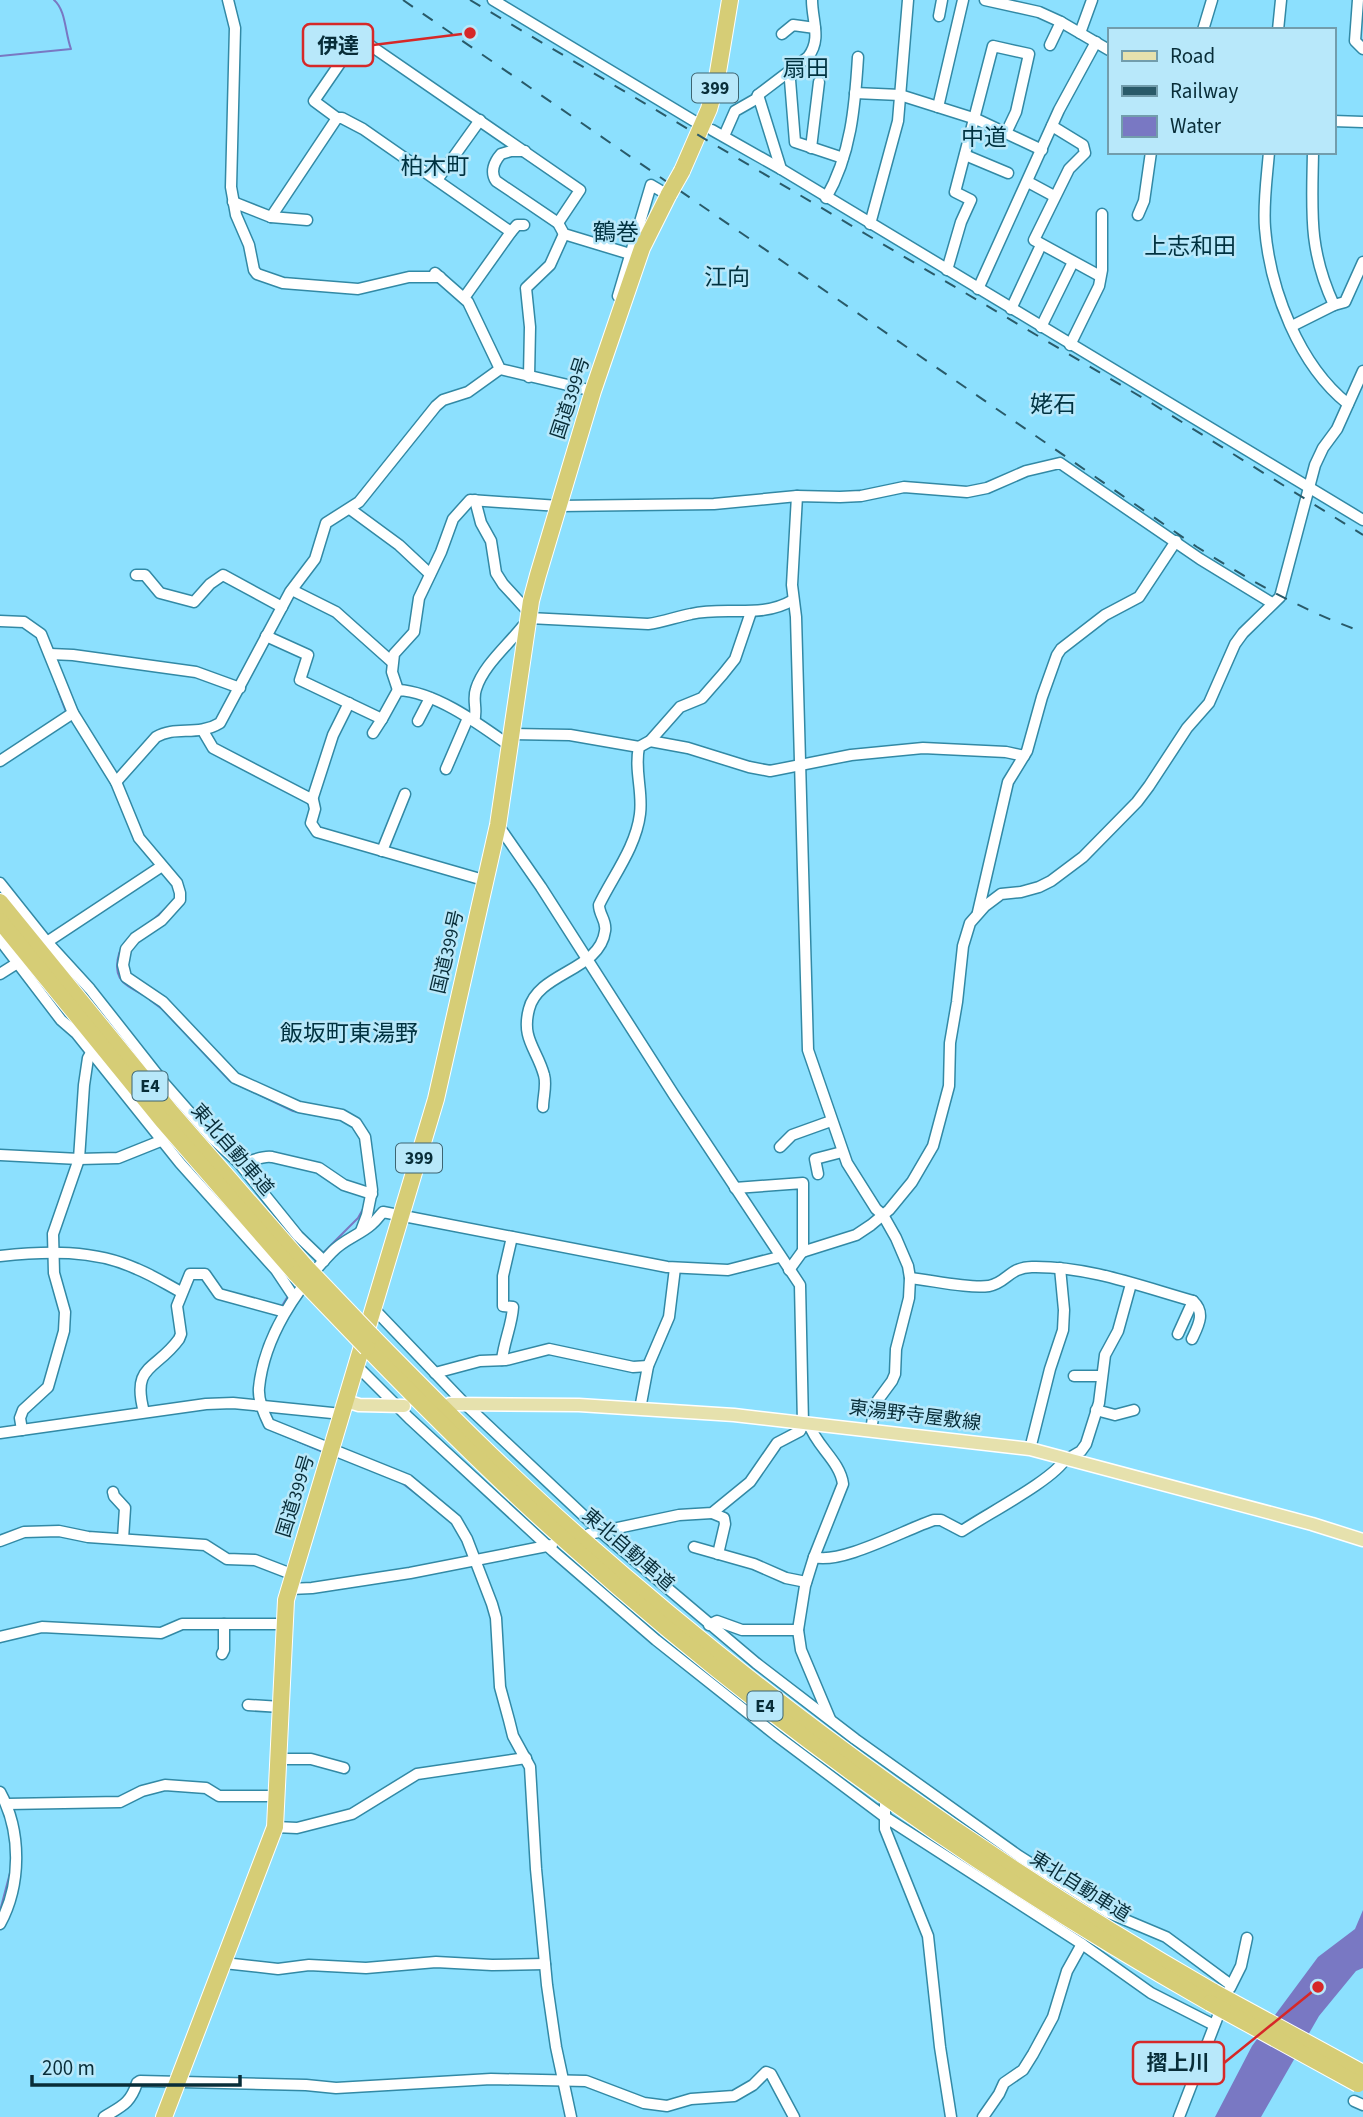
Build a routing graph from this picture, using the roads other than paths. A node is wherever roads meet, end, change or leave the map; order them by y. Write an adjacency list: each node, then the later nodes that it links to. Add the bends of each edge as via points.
1 (228, 0): 57 (street, via 236,28)
2 (493, 0): 13 (street)
3 (730, 0): 54 (highway, 国道399号 / 399, bridge, via 709,109)
4 (812, 0): 16 (street)
5 (908, 0): 30 (street)
6 (942, 0): 14 (street)
7 (963, 0): 31 (street)
8 (985, 0): 15 (street)
9 (1092, 0): 19 (street)
10 (1212, 0): 17 (street)
11 (1281, 0): 18 (street)
12 (1359, 0): 24 (street, via 1355,40)
13 (508, 3): 35 (street)
14 (939, 16)
15 (1061, 22): 19 (street); 22 (street)
16 (815, 28): 20 (street, via 793,25); 26 (street, via 813,50)
17 (1203, 28)
18 (1278, 28)
19 (1080, 33): 21 (street)
20 (782, 34)
21 (1096, 42): 23 (street); 38 (street)
22 (1050, 45)
23 (1108, 49)
24 (1363, 49)
25 (858, 57): 28 (street)
26 (786, 75): 29 (street); 42 (street, via 795,142)
27 (819, 82): 42 (street)
28 (855, 93): 30 (street); 49 (street)
29 (758, 95): 41 (street, via 734,111); 50 (street)
30 (900, 96): 31 (street); 63 (street)
31 (938, 107): 33 (street)
32 (337, 118): 34 (street, via 314,101 358,37); 52 (street, via 363,129); 60 (street)
33 (976, 119): 40 (street); 40 (street, via 993,46 1029,54 1016,112); 48 (street)
34 (480, 120): 44 (street); 52 (street)
35 (694, 121)
36 (1335, 121): 37 (street)
37 (1363, 122)
38 (1052, 126): 43 (street); 55 (street, via 1083,145 1085,153 1069,169)
39 (712, 130): 41 (street)
40 (1006, 133): 43 (street)
41 (724, 136): 50 (street)
42 (811, 148): 49 (street)
43 (1042, 150): 53 (street)
44 (525, 151): 62 (street, via 580,190); 62 (street, via 501,154 493,177)
45 (1152, 154): 59 (street)
46 (1269, 154): 77 (street, via 1268,250 1272,277)
47 (1313, 154): 75 (street, via 1312,238)
48 (965, 155): 51 (street); 71 (street, via 955,192 971,200)
49 (843, 158): 56 (street)
50 (781, 169): 56 (street)
51 (1008, 173)
52 (437, 180): 65 (street)
53 (1027, 182): 55 (street); 73 (street)
54 (668, 195): 68 (street, via 651,185); 81 (highway, 国道399号 / 399, via 642,248)
55 (1054, 196): 67 (street, via 1034,240)
56 (826, 198): 63 (street)
57 (233, 202): 60 (street); 74 (street, via 254,270 266,278 358,289 435,274)
58 (1102, 214): 72 (street)
59 (1138, 215)
60 (271, 218): 61 (street)
61 (307, 220)
62 (558, 223): 66 (street)
63 (870, 224): 71 (street)
64 (524, 225): 65 (street)
65 (511, 232): 74 (street)
66 (564, 234): 68 (street); 83 (street, via 550,265 526,288)
67 (1041, 244): 69 (street); 76 (street)
68 (630, 254): 81 (street, via 600,354)
69 (1073, 262): 72 (street); 78 (street)
70 (1363, 262): 75 (street, via 1345,302)
71 (947, 270): 73 (street)
72 (1100, 276): 79 (street)
73 (978, 289): 76 (street)
74 (464, 298): 80 (street)
75 (1334, 305): 77 (street)
76 (1011, 309): 78 (street)
77 (1292, 326): 85 (street, via 1307,360)
78 (1041, 327): 79 (street)
79 (1070, 345): 86 (street)
80 (500, 369): 83 (street); 90 (street, via 468,392 436,406)
81 (601, 369): 84 (highway, 国道399号 / 399)
82 (1363, 371): 85 (street)
83 (529, 377): 84 (street)
84 (593, 391): 89 (highway, 国道399号 / 399)
85 (1348, 404): 86 (street)
86 (1308, 485): 91 (street); 97 (street, via 1284,585)
87 (797, 496): 89 (street, via 714,504); 92 (street, via 861,496 904,487 967,492 1060,463); 96 (street)
88 (475, 500): 89 (street); 93 (street, via 453,519); 100 (street, via 491,541 496,573)
89 (559, 506): 100 (highway, 国道399号 / 399)
90 (350, 509): 93 (street); 95 (street, via 326,523 315,559)
91 (1363, 520)
92 (1176, 541): 97 (street); 118 (street, via 1139,597 1105,615 1061,649)
93 (430, 574): 104 (street, via 419,598 416,629)
94 (136, 575): 98 (street, via 145,575 160,593 194,602 223,575)
95 (292, 590): 98 (street); 104 (street, via 336,612)
96 (793, 600): 99 (street, via 771,610); 120 (street)
97 (1272, 603): 131 (street, via 1235,644 1209,703 1126,813 1083,857 1051,881 1001,894)
98 (282, 607): 102 (street)
99 (751, 612): 100 (street, via 692,614 648,624); 116 (street, via 735,659 702,698 680,707)
100 (529, 618): 111 (street, via 479,682 474,698 477,713); 115 (highway, 国道399号 / 399)
101 (0, 621): 103 (street, via 31,625)
102 (266, 636): 105 (street); 108 (street, via 308,655 300,680)
103 (50, 654): 105 (street, via 196,672); 109 (street)
104 (392, 662): 106 (street)
105 (240, 688): 113 (street, via 225,718)
106 (398, 690): 107 (street); 110 (street)
107 (430, 698): 111 (street); 112 (street)
108 (349, 704): 110 (street); 124 (street, via 329,744)
109 (70, 715): 119 (street); 122 (street)
110 (382, 719): 114 (street)
111 (471, 720): 115 (street); 121 (street)
112 (418, 721)
113 (203, 731): 122 (street, via 156,737); 124 (street, via 213,748)
114 (373, 733)
115 (511, 740): 117 (street, via 570,735); 125 (highway, 国道399号 / 399)
116 (650, 740): 117 (street); 120 (street, via 770,771)
117 (639, 747): 135 (street, via 640,820 599,905 606,927 602,942)
118 (1024, 756): 120 (street, via 923,748); 131 (street, via 1008,782)
119 (0, 761)
120 (800, 764): 140 (street, via 808,1050)
121 (446, 769)
122 (116, 782): 127 (street, via 139,838)
123 (405, 794): 126 (street)
124 (312, 800): 126 (street, via 313,830)
125 (498, 825): 128 (highway, 国道399号 / 399); 135 (street)
126 (382, 851): 128 (street)
127 (160, 868): 134 (street); 149 (street, via 177,883 180,898 162,920 126,948 126,977 163,1002 235,1078 299,1108 342,1115 356,1123 365,1138)
128 (487, 881): 150 (highway, 国道399号 / 399, via 436,1099)
129 (0, 883): 134 (street)
130 (0, 902): 163 (highway, 東北自動車道 / E4, via 171,1112)
131 (977, 914): 151 (street, via 962,946 949,1086 937,1134 912,1182)
132 (0, 920): 163 (highway, 東北自動車道 / E4)
133 (0, 940): 136 (street)
134 (47, 942): 146 (street)
135 (586, 959): 139 (street, via 538,990 529,1006 526,1036 544,1075); 148 (street)
136 (19, 962): 137 (street); 138 (street)
137 (0, 974)
138 (91, 1053): 141 (street); 145 (street)
139 (542, 1107)
140 (831, 1121): 142 (street, via 792,1135); 143 (street)
141 (163, 1140): 145 (street, via 118,1158); 163 (street, via 276,1270)
142 (780, 1147)
143 (842, 1152): 147 (street, via 815,1158); 151 (street, via 854,1177)
144 (0, 1155): 145 (street)
145 (79, 1159): 155 (street, via 53,1234)
146 (234, 1162): 149 (street, via 272,1157 319,1168 344,1185); 158 (street)
147 (818, 1174)
148 (735, 1188): 154 (street, via 803,1183); 157 (street)
149 (369, 1193): 152 (street)
150 (402, 1214): 152 (street, via 383,1212); 153 (street); 167 (highway, 国道399号 / 399)
151 (883, 1215): 154 (street, via 856,1235); 162 (street)
152 (361, 1231): 158 (street)
153 (512, 1237): 159 (street); 171 (street, via 502,1286 503,1306 513,1307)
154 (803, 1252): 161 (street)
155 (53, 1253): 156 (street); 165 (street, via 94,1255); 187 (street, via 65,1312 64,1331 48,1387 23,1410)
156 (0, 1256)
157 (779, 1256): 159 (street, via 728,1270); 161 (street)
158 (322, 1258): 163 (street)
159 (675, 1268): 173 (street, via 669,1317)
160 (1060, 1268): 162 (street, via 1017,1269 990,1286); 164 (street); 191 (street, via 1063,1330)
161 (789, 1270): 186 (street, via 800,1285)
162 (910, 1278): 188 (street, via 895,1374 875,1404)
163 (296, 1284): 168 (street); 234 (highway, 東北自動車道 / E4, bridge, via 369,1343 581,1538 749,1679 1009,1867)
164 (1131, 1284): 166 (street); 176 (street)
165 (181, 1292): 168 (street, via 190,1274 202,1273 219,1294); 185 (street, via 179,1339 140,1380)
166 (1193, 1301): 169 (street); 170 (street, via 1200,1317)
167 (374, 1309): 172 (highway, 国道399号 / 399); 174 (street)
168 (282, 1311): 179 (street, via 263,1371)
169 (1178, 1334)
170 (1192, 1339)
171 (502, 1360): 173 (street, via 549,1349 633,1367); 174 (street)
172 (357, 1366): 180 (street); 181 (highway, 国道399号 / 399)
173 (648, 1366): 182 (street)
174 (435, 1373): 178 (street)
175 (1074, 1376): 176 (street)
176 (1101, 1376): 184 (street)
177 (450, 1404): 178 (main road, 東湯野寺屋敷線)
178 (466, 1404): 182 (main road, 東湯野寺屋敷線); 195 (street)
179 (259, 1405): 181 (street); 185 (street, via 206,1404); 190 (street, via 272,1426)
180 (401, 1406): 181 (main road); 200 (street)
181 (344, 1407): 190 (highway, 国道399号 / 399)
182 (640, 1409): 186 (main road, 東湯野寺屋敷線)
183 (1133, 1409): 184 (street, via 1115,1415)
184 (1096, 1410): 192 (street, via 1084,1447)
185 (144, 1412): 187 (street)
186 (806, 1424): 188 (main road, 東湯野寺屋敷線); 194 (street, via 777,1443 750,1482); 203 (street, via 842,1475 843,1484)
187 (22, 1430): 189 (street)
188 (871, 1431): 191 (main road, 東湯野寺屋敷線)
189 (0, 1433)
190 (332, 1449): 204 (street, via 408,1480 424,1492 460,1524); 205 (highway, 国道399号 / 399)
191 (1030, 1449): 192 (main road, 東湯野寺屋敷線)
192 (1068, 1458): 197 (main road, 東湯野寺屋敷線); 203 (street, via 999,1510 962,1531 934,1520 840,1556)
193 (113, 1492): 196 (street, via 125,1508)
194 (712, 1513): 195 (street, via 679,1515); 202 (street, via 725,1524)
195 (595, 1533): 209 (street)
196 (123, 1539): 198 (street, via 34,1531); 205 (street, via 205,1545 227,1559 255,1560)
197 (1363, 1540)
198 (0, 1541)
199 (560, 1543): 200 (street)
200 (548, 1546): 204 (street); 223 (street, via 692,1669)
201 (694, 1546): 202 (street)
202 (718, 1554): 206 (street)
203 (814, 1557): 206 (street)
204 (471, 1561): 205 (street, via 312,1588); 216 (street, via 496,1618 499,1687)
205 (292, 1582): 208 (highway, 国道399号 / 399)
206 (806, 1582): 210 (street)
207 (224, 1624): 208 (street); 211 (street, via 182,1624 161,1633 42,1626); 212 (street)
208 (284, 1624): 214 (highway, 国道399号 / 399)
209 (709, 1625): 210 (street, via 717,1620 742,1630); 215 (street)
210 (798, 1630): 215 (street, via 801,1650)
211 (0, 1637)
212 (222, 1654)
213 (248, 1705): 214 (street)
214 (281, 1707): 217 (highway, 国道399号 / 399)
215 (830, 1719): 230 (street, via 890,1768 1069,1890 1166,1937)
216 (524, 1758): 224 (street, via 417,1774 352,1814 297,1828); 229 (street, via 530,1768)
217 (279, 1759): 218 (street, via 312,1759); 220 (highway, 国道399号 / 399)
218 (344, 1768)
219 (0, 1792): 221 (street)
220 (277, 1796): 221 (street, via 219,1796 206,1788 165,1785 120,1802); 224 (highway, 国道399号 / 399)
221 (7, 1804): 225 (street, via 16,1860 12,1895)
222 (886, 1804): 223 (street)
223 (885, 1817): 227 (street); 239 (street, via 928,1936)
224 (275, 1827): 228 (highway, 国道399号 / 399)
225 (0, 1924)
226 (1247, 1938): 230 (street)
227 (1082, 1944): 231 (street, via 1151,1993); 240 (street, via 1067,1971 1053,2017 1027,2066 1005,2080)
228 (224, 1963): 229 (street, via 278,1969 436,1962); 233 (highway, 国道399号 / 399)
229 (542, 1964): 232 (street)
230 (1231, 1985): 231 (street)
231 (1214, 2025): 241 (street)
232 (559, 2080): 233 (street, via 491,2078 336,2088); 237 (street); 238 (street, via 586,2081 644,2103 667,2106 734,2096 766,2072)
233 (178, 2081): 235 (street, via 136,2083 131,2099); 236 (highway, 国道399号 / 399)
234 (1361, 2087)
235 (104, 2117)
236 (164, 2117)
237 (570, 2117)
238 (794, 2117)
239 (951, 2117)
240 (983, 2117)
241 (1178, 2117)

